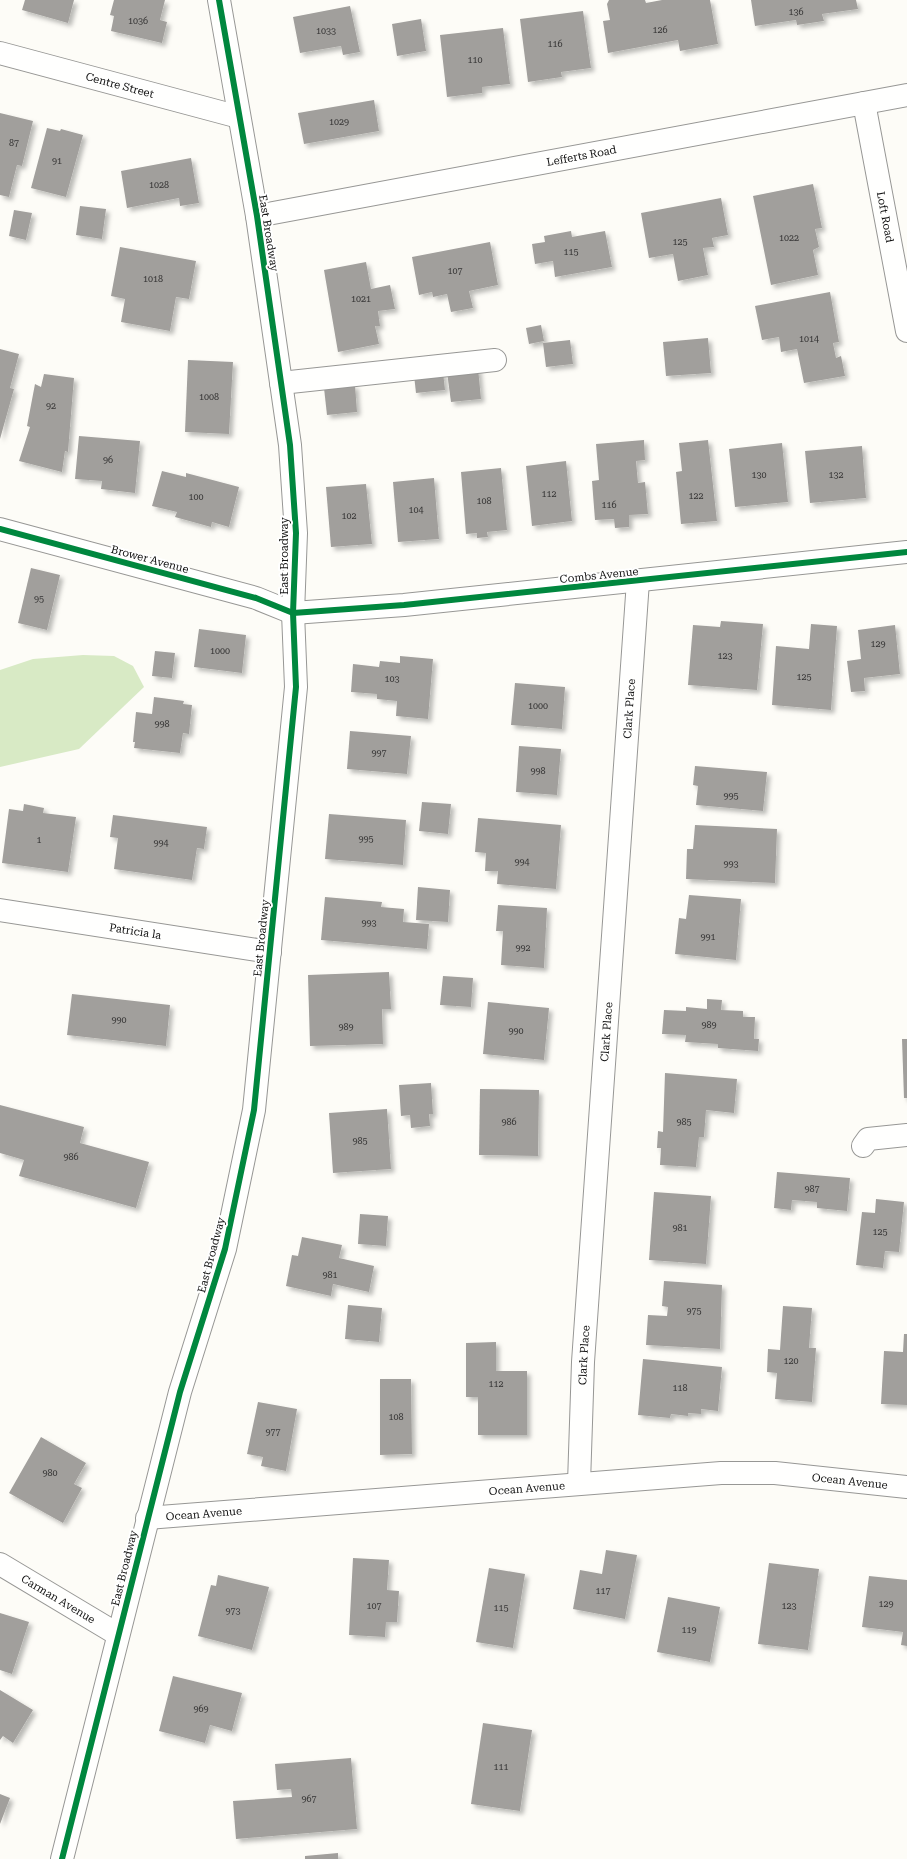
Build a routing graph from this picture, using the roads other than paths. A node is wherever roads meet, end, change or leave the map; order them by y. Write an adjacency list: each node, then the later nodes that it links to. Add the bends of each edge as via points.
1 (219, 0): 5 (street, East Broadway)
2 (0, 53): 5 (street, Centre Street)
3 (907, 95): 4 (street, Lefferts Road)
4 (864, 103): 6 (street, Lefferts Road); 7 (street, Loft Road)
5 (239, 117): 6 (street, East Broadway)
6 (256, 216): 9 (street, East Broadway)
7 (907, 331)
8 (495, 360): 9 (street)
9 (281, 383): 13 (street, East Broadway, via 290,445 296,533)
10 (0, 529): 13 (street, Brower Avenue, via 256,598)
11 (907, 552): 12 (street, Combs Avenue)
12 (638, 581): 13 (street, Combs Avenue, via 404,606); 18 (street, Clark Place, via 584,1354)
13 (294, 613): 15 (street, East Broadway, via 296,687)
14 (0, 910): 15 (street, Patricia la)
15 (270, 952): 20 (street, East Broadway, via 254,1110 225,1249 180,1392)
16 (907, 1135): 17 (street, via 868,1139)
17 (863, 1146)
18 (579, 1483): 19 (street, Ocean Avenue, via 721,1473 775,1473); 20 (street, Ocean Avenue)
19 (907, 1487)
20 (147, 1518): 22 (street, East Broadway)
21 (0, 1564): 22 (street, Carman Avenue)
22 (118, 1634): 23 (street, East Broadway)
23 (62, 1859)

